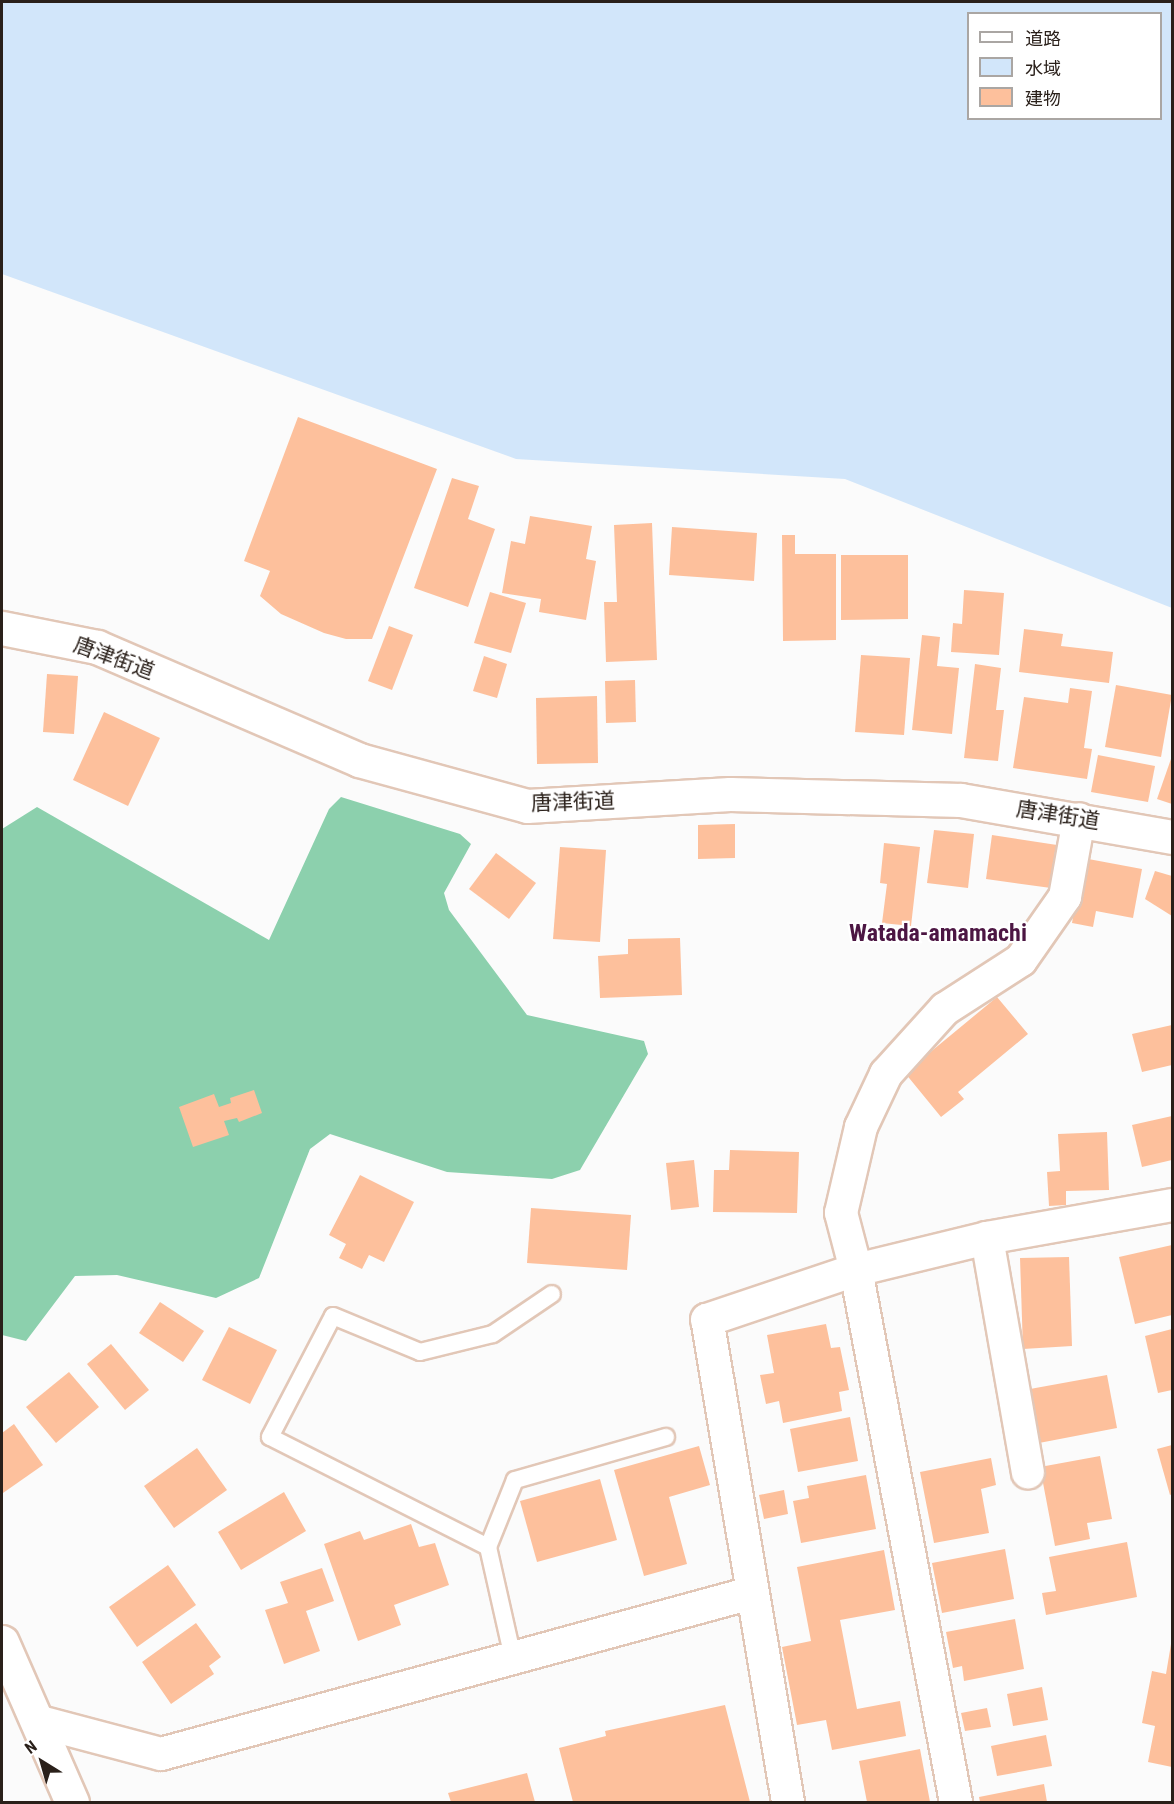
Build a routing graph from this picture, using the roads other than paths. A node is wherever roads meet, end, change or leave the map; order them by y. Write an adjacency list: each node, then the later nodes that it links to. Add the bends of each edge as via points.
1 (2, 628): 2 (street, 唐津街道, via 97,647 359,760 527,806 730,794 961,800)
2 (1079, 819): 3 (street, 唐津街道); 6 (street, via 1065,897 1021,960 945,1009 886,1074 861,1127 841,1213)
3 (1173, 837)
4 (1173, 1205): 5 (street)
5 (987, 1238): 6 (street); 9 (street)
6 (856, 1270): 11 (street, via 706,1320); 17 (street)
7 (552, 1294): 10 (lane, via 493,1334 420,1352 333,1316 270,1437)
8 (666, 1437): 10 (lane, via 515,1480)
9 (1028, 1472)
10 (488, 1547): 13 (lane)
11 (751, 1593): 13 (street); 16 (street)
12 (2, 1642): 14 (street)
13 (513, 1658): 14 (street, via 161,1754)
14 (40, 1722): 15 (street)
15 (72, 1803)
16 (788, 1803)
17 (956, 1803)

